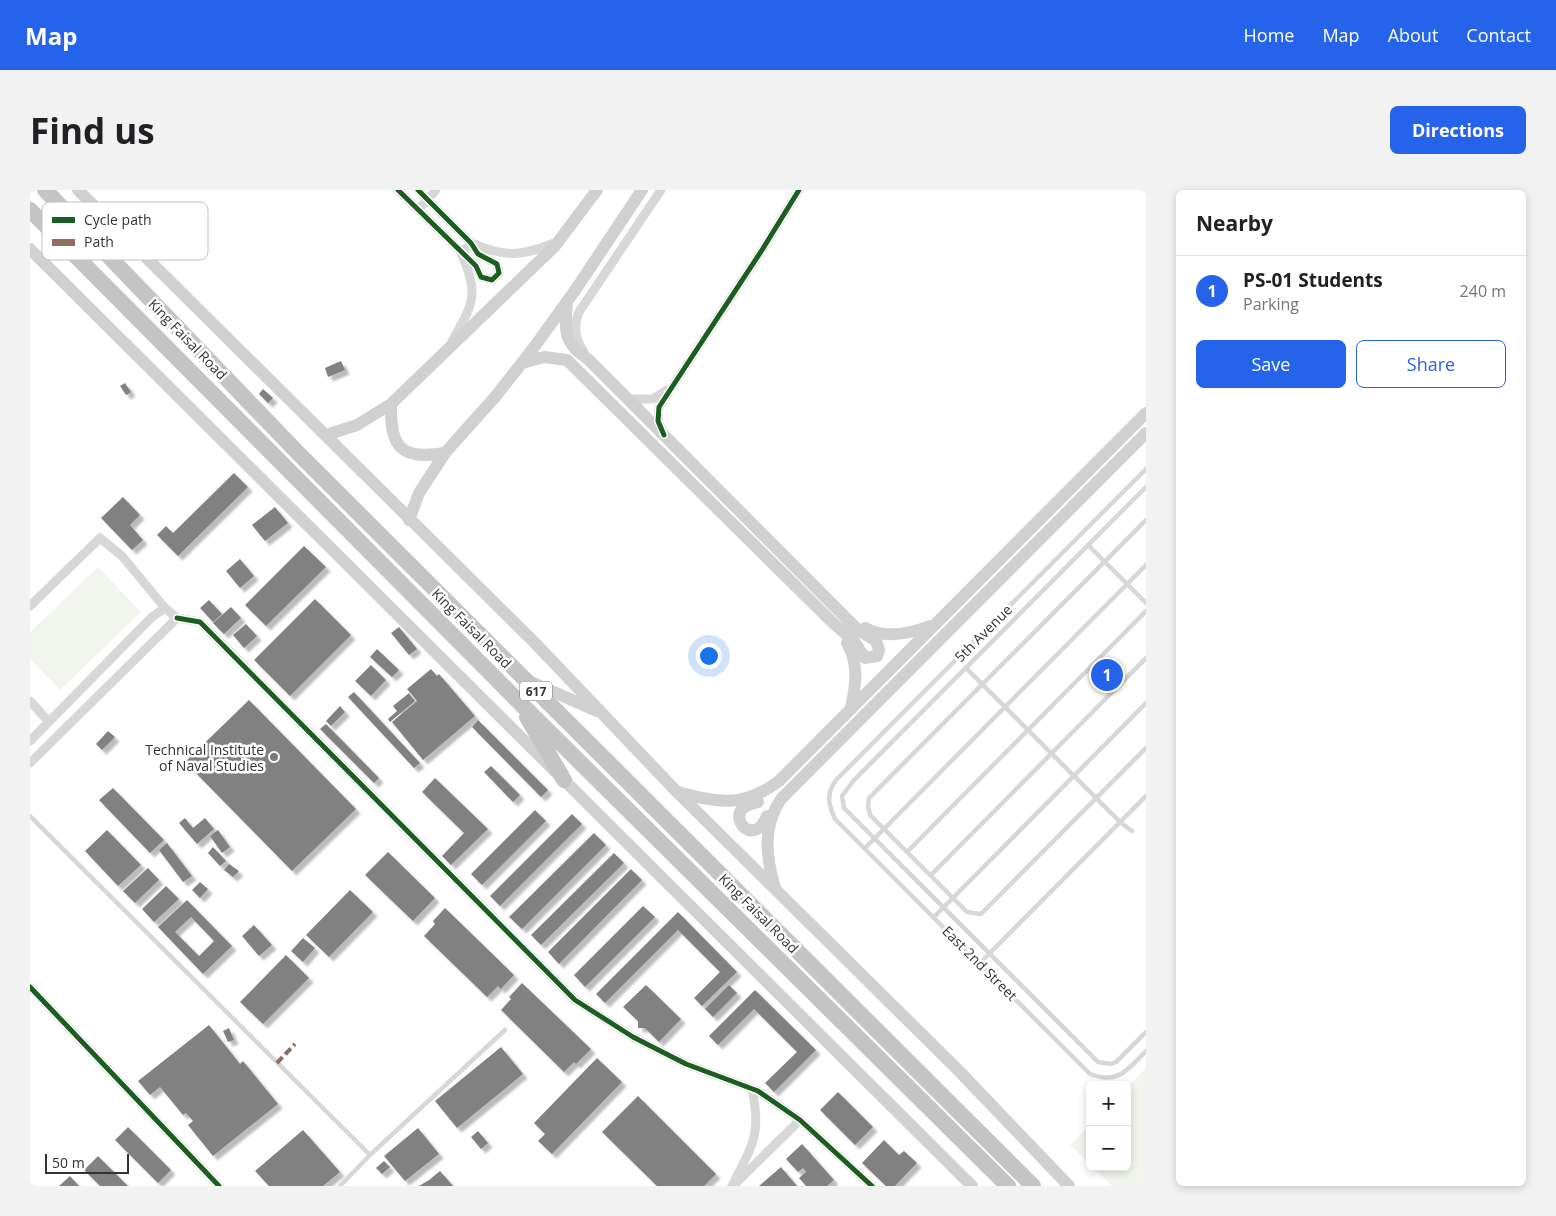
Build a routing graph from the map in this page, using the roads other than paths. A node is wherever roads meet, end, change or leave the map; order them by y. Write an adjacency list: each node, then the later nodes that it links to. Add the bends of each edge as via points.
1 (45, 190): 11 (highway, King Faisal Road / 617)
2 (78, 190): 12 (main road)
3 (398, 190): 14 (street)
4 (418, 190): 10 (street)
5 (436, 190): 10 (street)
6 (597, 190): 16 (main road)
7 (642, 190): 23 (main road)
8 (661, 190): 25 (street, via 575,321 578,343)
9 (799, 190): 27 (street)
10 (427, 199): 14 (street); 17 (street)
11 (57, 202)
12 (90, 202)
13 (30, 210): 15 (highway, King Faisal Road / 617)
14 (418, 210): 19 (street)
15 (42, 222)
16 (558, 242): 17 (street, via 516,255 492,252); 24 (main road)
17 (471, 243): 19 (street); 19 (street, via 478,254 497,264 499,273 496,277 486,280 481,277 476,266)
18 (30, 250): 68 (main road)
19 (461, 253): 24 (street, via 470,273 472,298 467,315)
20 (80, 260): 56 (highway, King Faisal Road / 617)
21 (112, 260): 53 (highway, King Faisal Road / 617, via 298,453)
22 (149, 260): 32 (main road)
23 (567, 301): 25 (main road, via 565,324 569,342); 26 (main road)
24 (445, 352): 29 (main road)
25 (588, 359): 28 (main road)
26 (522, 363): 34 (main road); 49 (main road, via 544,356 556,357 567,360 578,369)
27 (669, 389): 28 (street, via 653,399); 33 (street, via 658,413)
28 (628, 399): 33 (main road)
29 (391, 404): 32 (main road, via 357,426); 34 (main road, via 392,436 403,451 414,455)
30 (1146, 412): 50 (main road)
31 (1146, 433): 70 (main road)
32 (326, 435): 37 (main road)
33 (664, 435): 47 (main road)
34 (445, 453): 37 (main road, via 418,493)
35 (1146, 469): 75 (lane, 5th Avenue, via 836,780)
36 (1146, 487): 39 (lane, 5th Avenue)
37 (409, 520): 60 (main road)
38 (1146, 520): 40 (lane)
39 (1088, 545): 40 (lane); 52 (lane, 5th Avenue)
40 (1105, 561): 42 (lane); 54 (lane)
41 (1146, 565): 42 (lane)
42 (1127, 584): 43 (lane); 58 (lane)
43 (1146, 603)
44 (30, 606): 45 (street, via 100,538 122,556)
45 (166, 608): 48 (street); 61 (street, via 152,617)
46 (1146, 611): 62 (lane)
47 (843, 613): 49 (main road, via 864,635 878,644 877,656 865,658 854,641); 50 (main road, via 872,632 884,634 910,633)
48 (177, 618): 66 (street); 94 (street, via 200,622 574,1000 633,1037 686,1064)
49 (833, 623): 59 (main road, via 846,640 854,660 856,679)
50 (934, 624): 59 (main road)
51 (1146, 658): 65 (lane)
52 (966, 668): 54 (lane); 72 (lane, 5th Avenue, via 854,780)
53 (523, 678): 60 (main road); 103 (highway, King Faisal Road / 617)
54 (983, 684): 58 (lane); 78 (lane, via 869,798 870,815)
55 (30, 701): 61 (street)
56 (519, 702): 68 (highway); 102 (highway, King Faisal Road / 617)
57 (1146, 703): 67 (lane)
58 (1005, 707): 62 (lane); 78 (lane)
59 (851, 708): 69 (main road)
60 (604, 714): 71 (main road)
61 (49, 722): 63 (street)
62 (1028, 730): 65 (lane); 82 (lane)
63 (30, 741)
64 (1146, 748): 74 (lane)
65 (1051, 753): 67 (lane); 83 (lane)
66 (30, 763)
67 (1074, 776): 74 (lane); 85 (lane)
68 (564, 780): 101 (main road)
69 (779, 781): 70 (main road, via 765,797 741,810 740,820 744,827 760,829 770,809); 71 (main road, via 757,795 734,802 712,801)
70 (789, 791): 84 (main road, via 776,809 767,834 769,869)
71 (677, 792): 84 (main road)
72 (842, 796): 80 (lane, East 2nd Street, via 844,808)
73 (1146, 796): 77 (lane)
74 (1096, 798): 77 (lane); 85 (lane, via 981,914 967,912)
75 (828, 801): 81 (lane, East 2nd Street, via 835,819)
76 (30, 816): 96 (lane)
77 (1120, 822): 79 (lane); 88 (lane)
78 (884, 829): 80 (lane); 82 (lane)
79 (1132, 831)
80 (874, 839): 81 (lane); 86 (lane, East 2nd Street)
81 (865, 848): 87 (lane, East 2nd Street)
82 (908, 852): 83 (lane)
83 (930, 875): 85 (lane)
84 (775, 890): 104 (main road)
85 (953, 898): 86 (lane)
86 (943, 908): 87 (lane); 88 (lane, East 2nd Street)
87 (934, 917): 89 (lane, East 2nd Street)
88 (989, 954): 89 (lane); 92 (lane, East 2nd Street, via 1098,1062 1116,1062)
89 (980, 963): 93 (lane, East 2nd Street, via 1090,1074 1101,1078 1118,1077)
90 (30, 987): 97 (street)
91 (504, 1030): 96 (lane)
92 (1146, 1032)
93 (1146, 1051)
94 (752, 1089): 95 (street); 99 (street, via 757,1114 756,1137)
95 (800, 1120): 99 (street); 100 (street)
96 (370, 1156): 98 (lane)
97 (219, 1186)
98 (340, 1186)
99 (733, 1186)
100 (872, 1186)
101 (972, 1186)
102 (1008, 1186)
103 (1033, 1186)
104 (1069, 1186)

